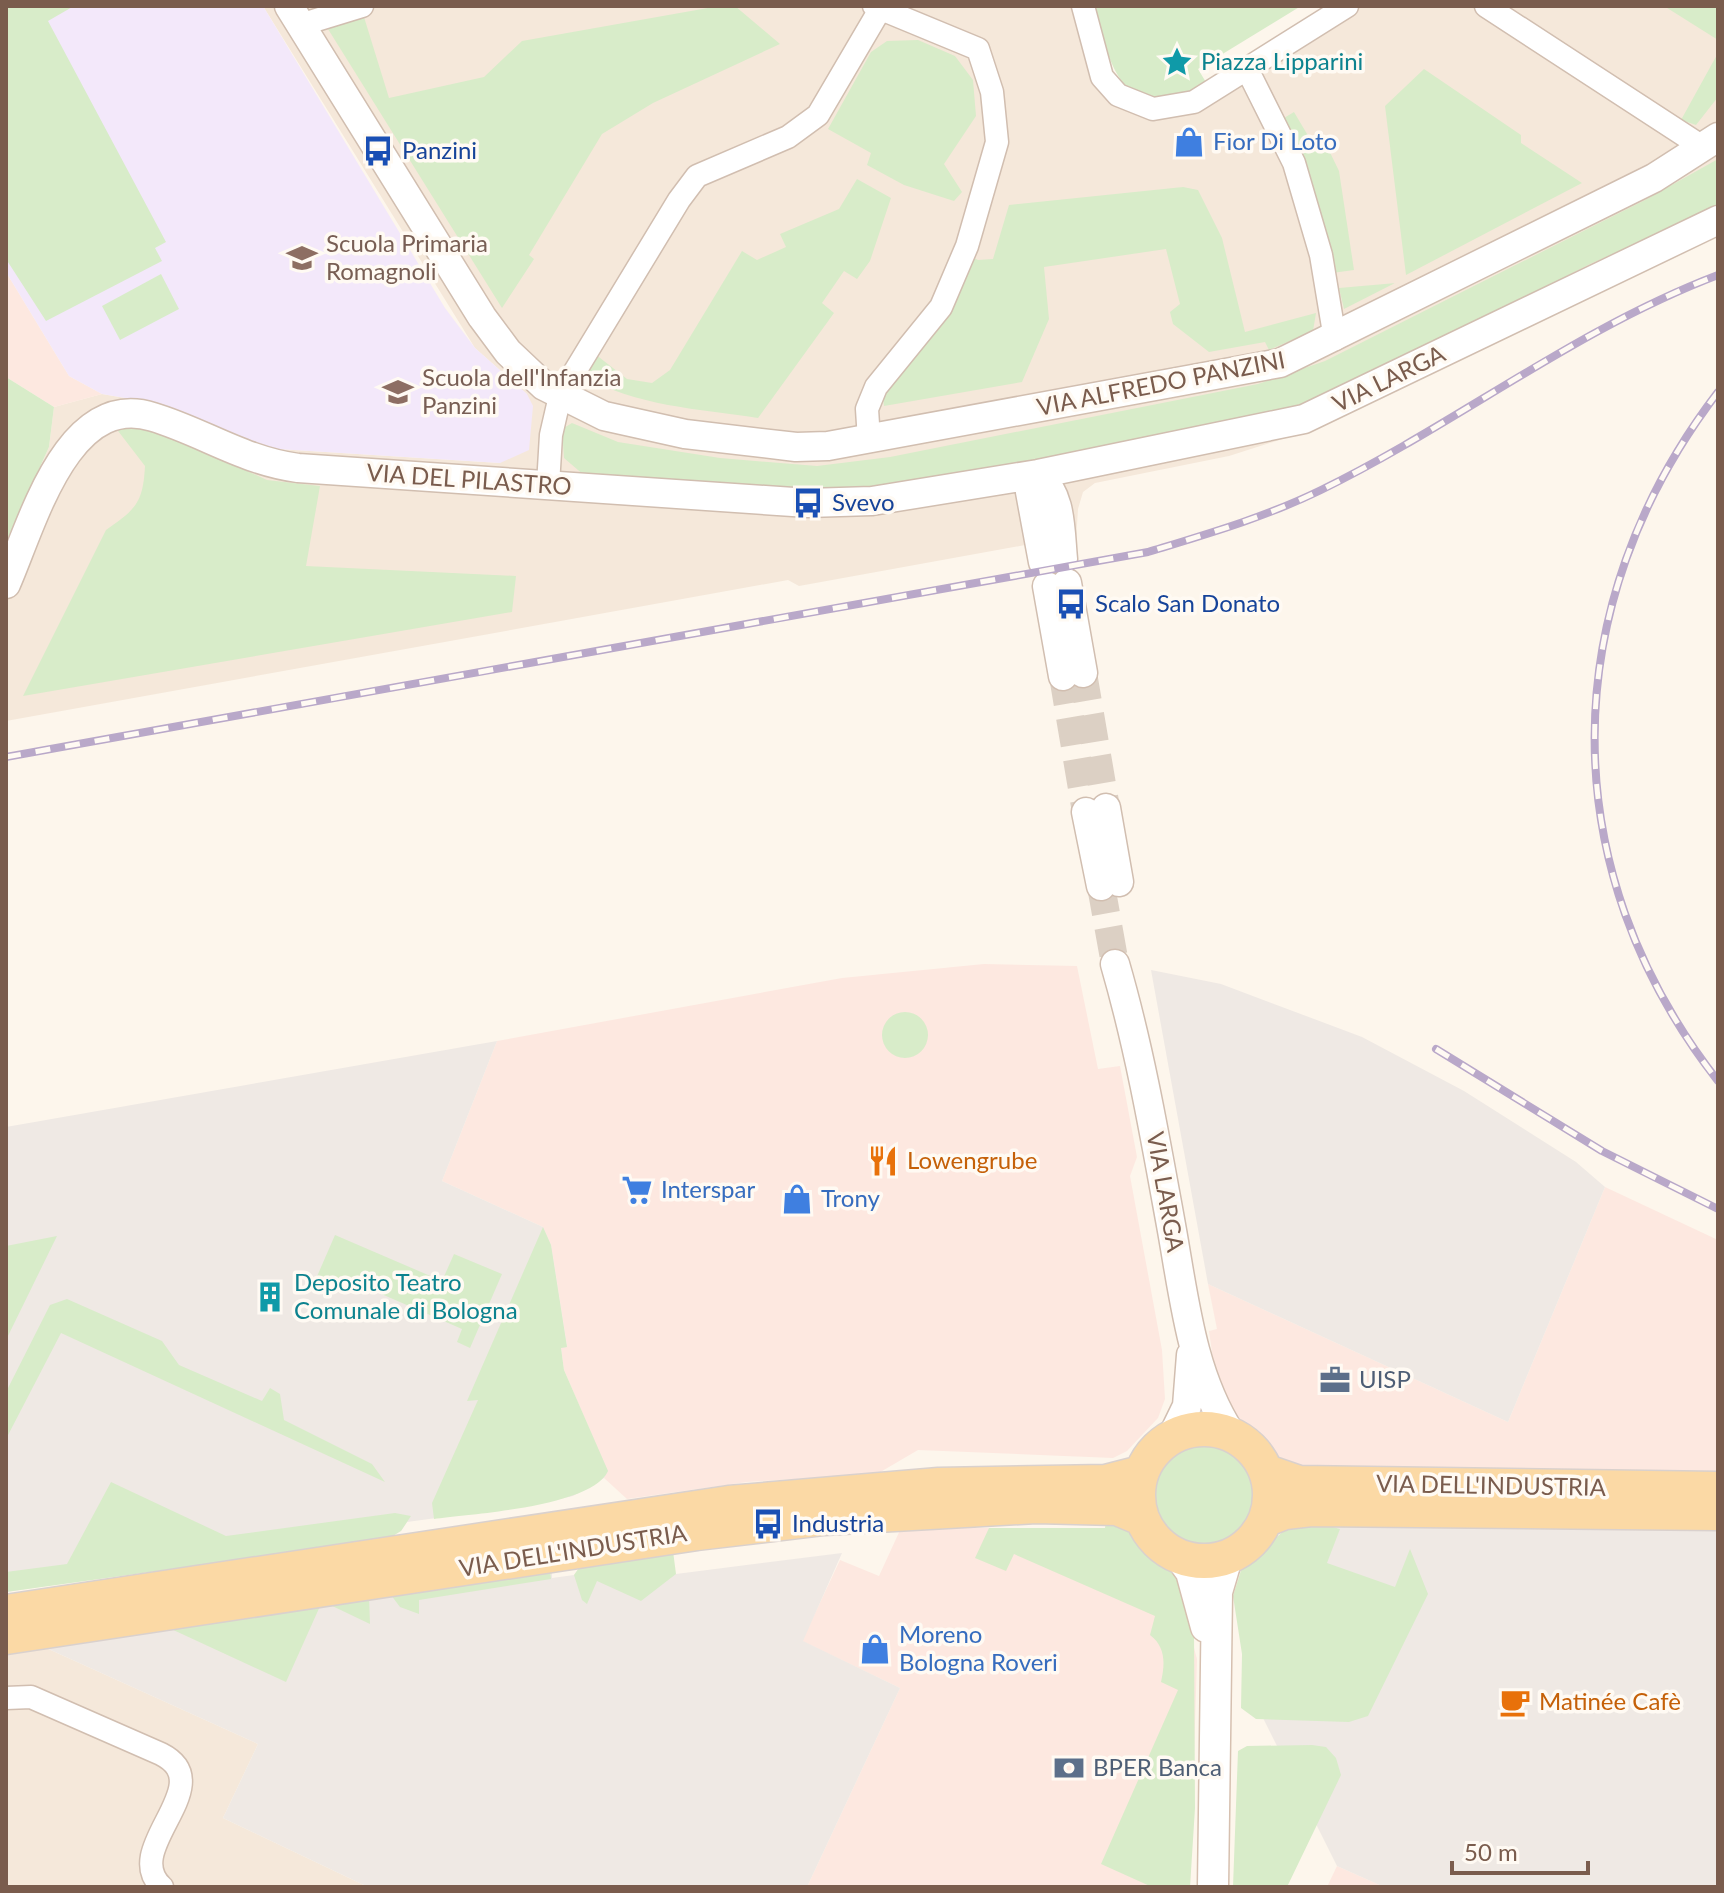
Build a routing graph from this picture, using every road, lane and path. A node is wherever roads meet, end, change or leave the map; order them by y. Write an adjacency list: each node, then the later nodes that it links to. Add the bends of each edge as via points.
1 (362, 6): 6 (street)
2 (1083, 6): 7 (street, via 1102,77 1131,103 1175,108)
3 (1347, 6): 7 (street)
4 (1486, 6): 8 (street)
5 (879, 7): 11 (street, via 818,115 788,137 697,176); 12 (street, via 978,49 992,92 997,142 967,246 941,307 876,387 867,409)
6 (295, 15): 11 (street, VIA ALFREDO PANZINI, via 482,317 508,352)
7 (1247, 69): 10 (street, via 1294,163 1321,255)
8 (1711, 142): 10 (street, VIA ALFREDO PANZINI, via 1654,178)
9 (1718, 220): 13 (street, VIA LARGA, via 1304,419)
10 (1335, 339): 12 (street, VIA ALFREDO PANZINI, via 1280,363)
11 (560, 396): 12 (street, VIA ALFREDO PANZINI, via 625,422 685,434 796,447); 14 (street)
12 (869, 440)
13 (1038, 474): 14 (street, VIA DEL PILASTRO, via 840,504); 16 (street, via 1030,492 1055,573)
14 (544, 485): 15 (street, VIA DEL PILASTRO, via 275,465 153,416 130,413 88,427 73,442)
15 (6, 584)
16 (1073, 674)
17 (1096, 810): 18 (street)
18 (1110, 884)
19 (1124, 962): 20 (street, VIA LARGA)
20 (1192, 1342): 21 (street, VIA LARGA, via 1216,1412); 22 (street, VIA LARGA, via 1187,1406)
21 (1231, 1434): 22 (main road, via 1201,1429); 23 (main road, via 1249,1446)
22 (1172, 1437): 24 (main road)
23 (1267, 1472): 25 (main road, VIA DELL'INDUSTRIA, via 1299,1483); 28 (main road)
24 (1141, 1473): 27 (main road); 31 (main road, VIA DELL'INDUSTRIA, via 1106,1482 939,1485 729,1503)
25 (1718, 1489)
26 (1718, 1513): 28 (main road, VIA DELL'INDUSTRIA, via 1311,1509)
27 (1141, 1518): 29 (main road, via 1157,1542); 32 (main road, VIA DELL'INDUSTRIA, via 1117,1508 1036,1506 810,1519)
28 (1267, 1519): 30 (main road, via 1251,1543)
29 (1181, 1558): 30 (main road); 33 (main road, via 1195,1585)
30 (1227, 1558): 33 (main road, via 1218,1582)
31 (6, 1612)
32 (6, 1637)
33 (1218, 1674): 36 (main road)
34 (6, 1698): 35 (street, via 31,1697 175,1764 181,1791 151,1859 152,1874)
35 (162, 1887)
36 (1213, 1887)

